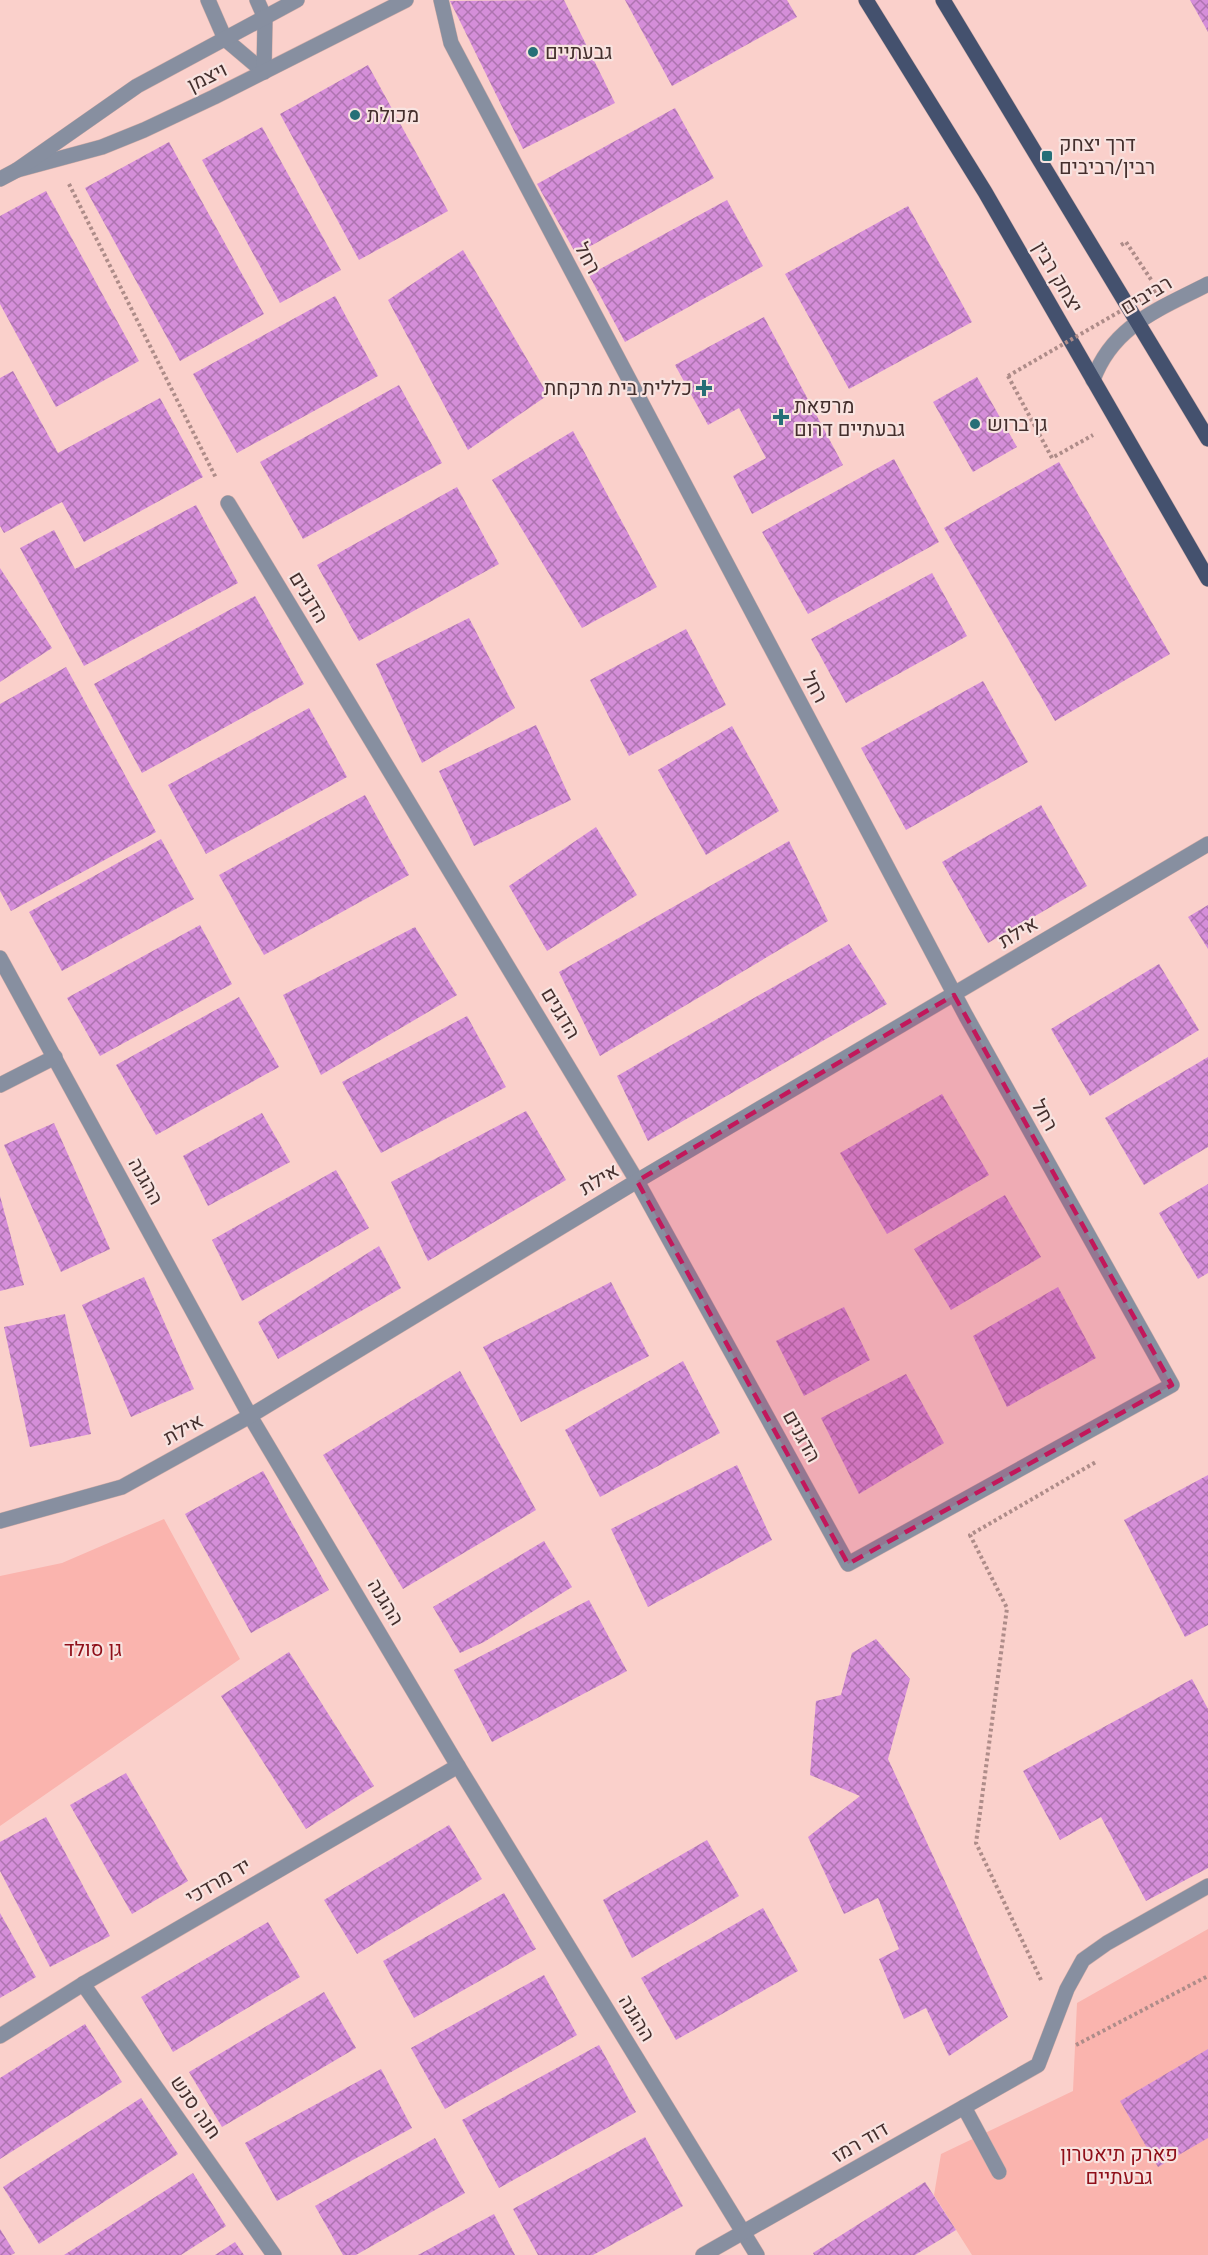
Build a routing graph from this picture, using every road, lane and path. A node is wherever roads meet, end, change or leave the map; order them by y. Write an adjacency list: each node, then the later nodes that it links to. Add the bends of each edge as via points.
1 (207, 0): 9 (street)
2 (256, 0): 8 (street)
3 (297, 0): 8 (street, ויצמן)
4 (406, 0): 10 (street, ויצמן)
5 (441, 0): 24 (street, רחל, via 450,43)
6 (866, 0): 17 (main road, יצחק רבין, via 985,192)
7 (942, 0): 16 (main road)
8 (265, 18): 9 (street, ויצמן); 10 (street)
9 (225, 39): 10 (street); 12 (street, ויצמן, via 137,86)
10 (264, 72): 11 (street, ויצמן, via 144,130)
11 (57, 160): 12 (street, ויצמן); 20 (path)
12 (17, 171): 13 (street, ויצמן)
13 (0, 179)
14 (1126, 242): 18 (path, bridge, via 1157,290 1008,376 1052,458)
15 (1208, 284): 16 (street, רביבים)
16 (1138, 321): 17 (street, רביבים, via 1109,347); 19 (main road)
17 (1093, 380): 18 (main road, יצחק רבין)
18 (1118, 422): 21 (main road, יצחק רבין)
19 (1208, 439)
20 (228, 503): 27 (street, הדגנים)
21 (1208, 579)
22 (1208, 844): 24 (street, אילת)
23 (0, 958): 25 (street, ההגנה)
24 (954, 994): 27 (street, אילת); 28 (street, רחל)
25 (55, 1057): 26 (street); 29 (street, ההגנה)
26 (0, 1085)
27 (637, 1181): 28 (street, הדגנים, via 848,1564); 29 (street, אילת)
28 (1172, 1385)
29 (250, 1416): 31 (street, אילת, via 122,1487); 32 (street, ההגנה)
30 (1102, 1458): 36 (path, via 970,1535 1007,1608 976,1844)
31 (0, 1521)
32 (458, 1766): 35 (street, יד מרדכי); 41 (street, ההגנה)
33 (1208, 1886): 38 (street, via 1083,1960 1067,1989)
34 (1208, 1976): 38 (path)
35 (83, 1984): 37 (street, יד מרדכי); 42 (street, חנה סנש)
36 (1043, 1985)
37 (0, 2036)
38 (1038, 2065): 39 (street, דוד רמז)
39 (964, 2107): 40 (street); 41 (street, דוד רמז)
40 (999, 2172)
41 (744, 2232): 43 (street, דוד רמז); 44 (street, ההגנה)
42 (274, 2255)
43 (703, 2255)
44 (757, 2255)

